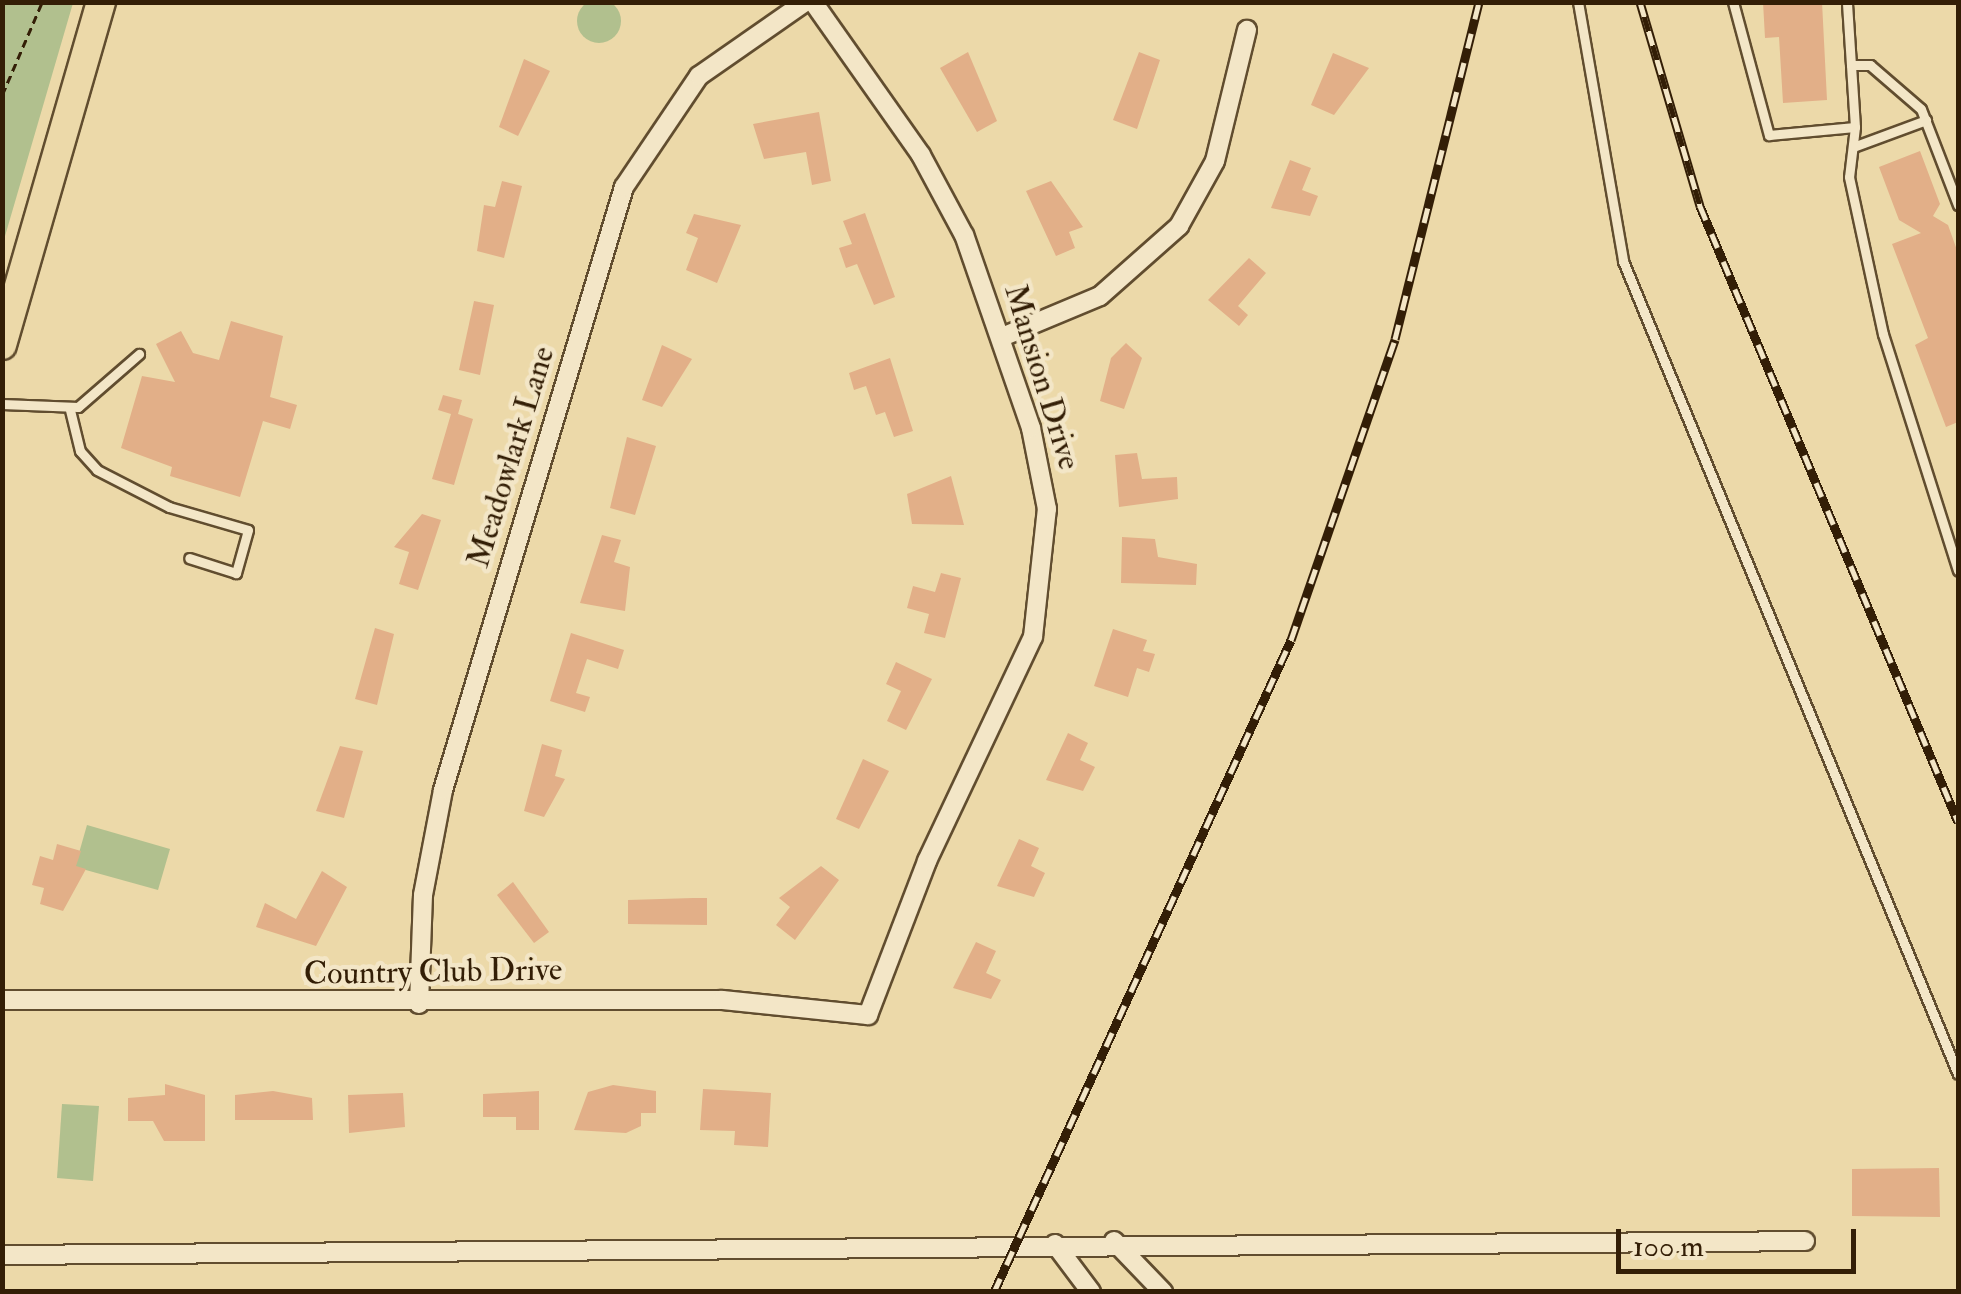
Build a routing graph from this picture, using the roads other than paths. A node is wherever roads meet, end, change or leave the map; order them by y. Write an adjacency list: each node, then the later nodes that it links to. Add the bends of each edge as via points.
1 (101, 2): 14 (main road)
2 (804, 2): 21 (street, Meadowlark Lane, via 699,76 624,187 436,816)
3 (813, 2): 13 (street, Mansion Drive, via 940,187)
4 (1578, 2): 23 (lane, via 1623,262)
5 (1733, 2): 10 (lane, via 1770,135)
6 (1847, 2): 8 (lane)
7 (1247, 30): 13 (street, via 1215,161 1180,226 1100,296)
8 (1851, 65): 9 (lane, via 1870,65); 10 (lane)
9 (1926, 120): 11 (lane); 12 (lane)
10 (1856, 128): 11 (lane)
11 (1853, 147): 19 (lane, via 1849,178 1882,334)
12 (1958, 205)
13 (1002, 337): 22 (street, Mansion Drive, via 1044,482 1040,606)
14 (2, 344)
15 (139, 354): 17 (lane)
16 (2, 404): 17 (lane)
17 (70, 410): 18 (lane, via 80,451 97,470 169,506 248,530 236,572)
18 (189, 558)
19 (1958, 570)
20 (2, 1000): 21 (street, Country Club Drive)
21 (419, 1004): 22 (street, Country Club Drive, via 737,1000)
22 (863, 1019)
23 (1958, 1074)
24 (1114, 1241): 25 (street); 26 (street); 29 (street)
25 (1806, 1241)
26 (1055, 1244): 27 (street); 28 (street)
27 (2, 1254)
28 (1092, 1292)
29 (1164, 1292)

